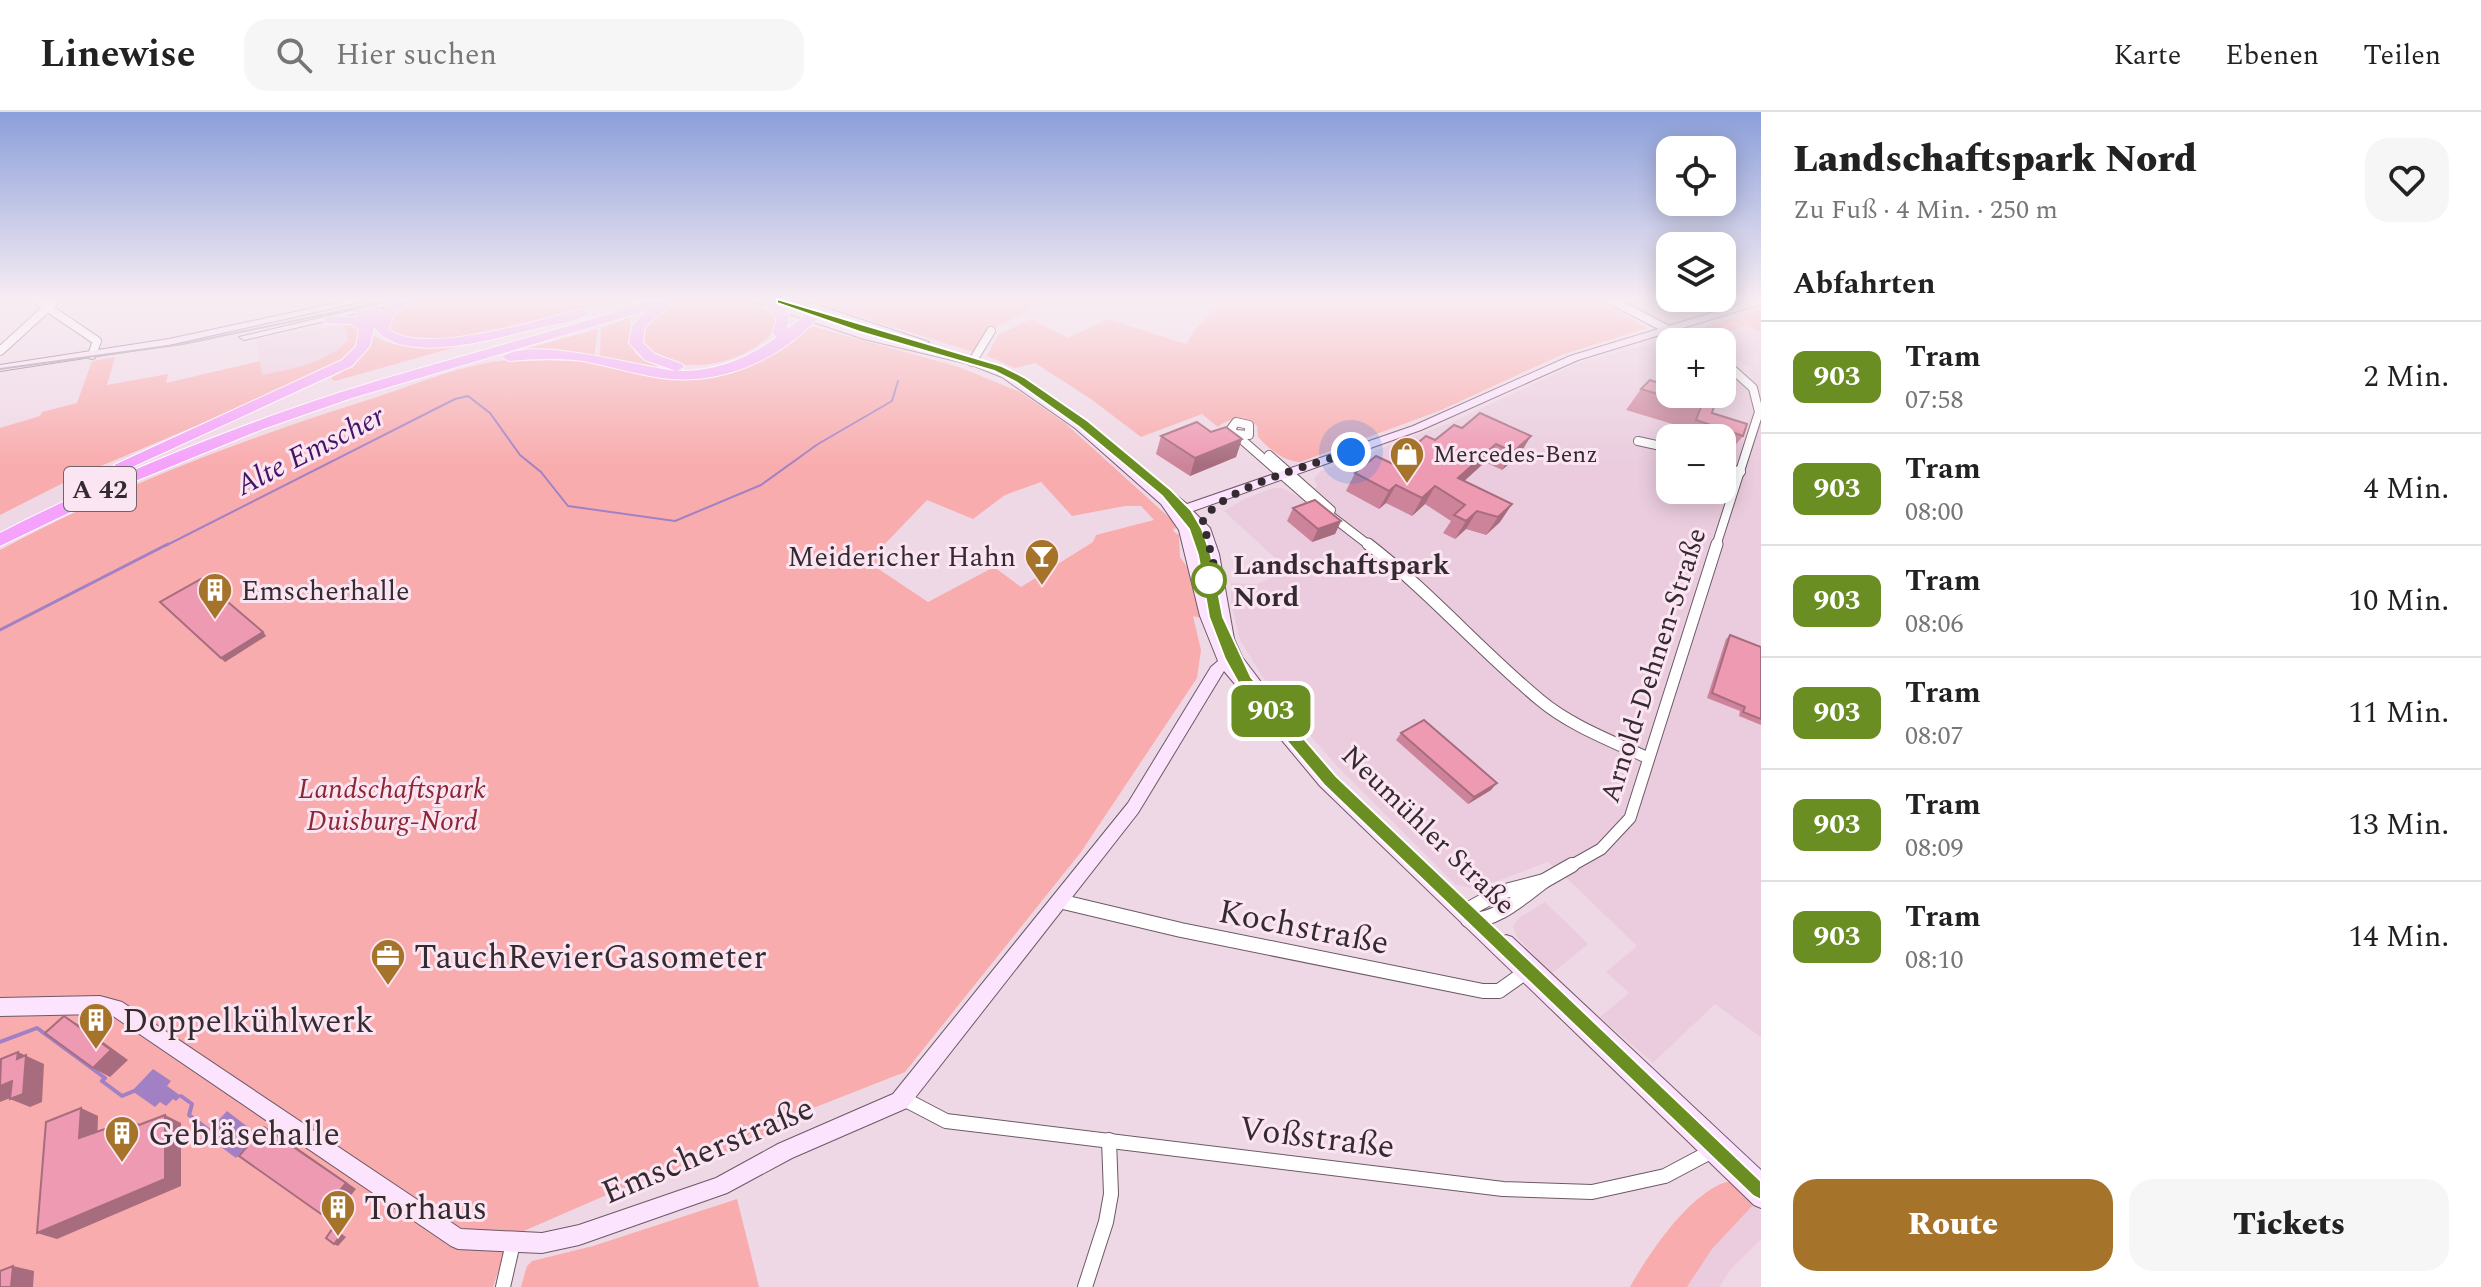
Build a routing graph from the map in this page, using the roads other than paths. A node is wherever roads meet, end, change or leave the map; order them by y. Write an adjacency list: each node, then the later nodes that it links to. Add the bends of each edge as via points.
1 (86, 356): 14 (main road)
2 (354, 356): 22 (highway, via 337,369)
3 (451, 356): 22 (highway, A 42, via 290,402)
4 (472, 356): 15 (highway, A 42)
5 (530, 356): 15 (highway)
6 (562, 356): 9 (highway, via 665,376 706,374)
7 (647, 356): 8 (highway, via 696,368)
8 (740, 356)
9 (757, 356)
10 (954, 356): 13 (main road, Neumühler Straße)
11 (976, 356): 13 (street)
12 (1584, 356): 21 (main road, via 1417,428)
13 (973, 360): 23 (main road, Neumühler Straße, via 1010,373 1050,398); 25 (main road, Neumühler Straße, via 1045,400)
14 (0, 368)
15 (430, 370): 28 (highway, A 42, via 203,445)
16 (1736, 372): 20 (street, Arnold-Dehnen-Straße, via 1760,403)
17 (1638, 441): 18 (street)
18 (1656, 445)
19 (1736, 470): 20 (street)
20 (1741, 472): 30 (street, Arnold-Dehnen-Straße)
21 (1286, 474): 21 (street, via 1236,434 1249,435); 24 (main road); 30 (street, via 1405,573 1542,702)
22 (100, 476): 26 (highway, A 42)
23 (1168, 492): 24 (main road); 25 (main road, Neumühler Straße)
24 (1213, 502): 25 (main road); 27 (main road)
25 (1185, 511): 27 (main road, Neumühler Straße); 29 (main road, Neumühler Straße, via 1207,616)
26 (0, 525)
27 (1204, 528): 29 (main road, Neumühler Straße)
28 (0, 540)
29 (1230, 660): 31 (main road, Emscherstraße, via 1211,677 1133,808); 32 (main road, Neumühler Straße, via 1325,782)
30 (1648, 758): 32 (street, Arnold-Dehnen-Straße, via 1630,818 1619,833 1510,906)
31 (1059, 901): 33 (street, Kochstraße, via 1483,991 1499,991); 35 (main road, Emscherstraße)
32 (1473, 917): 33 (main road, Neumühler Straße)
33 (1528, 971): 37 (main road, Neumühler Straße)
34 (0, 1007): 40 (main road, Emscherstraße, via 116,1008 458,1239)
35 (902, 1098): 36 (street, Voßstraße, via 946,1121); 40 (main road, Emscherstraße, via 689,1198 579,1235)
36 (1109, 1140): 37 (street, Voßstraße, via 1503,1189 1592,1192 1665,1176); 42 (street, via 1111,1194)
37 (1717, 1148): 38 (main road, Neumühler Straße); 39 (main road, Neumühler Straße)
38 (1761, 1183)
39 (1761, 1198)
40 (513, 1243): 41 (street)
41 (503, 1287)
42 (1085, 1287)

